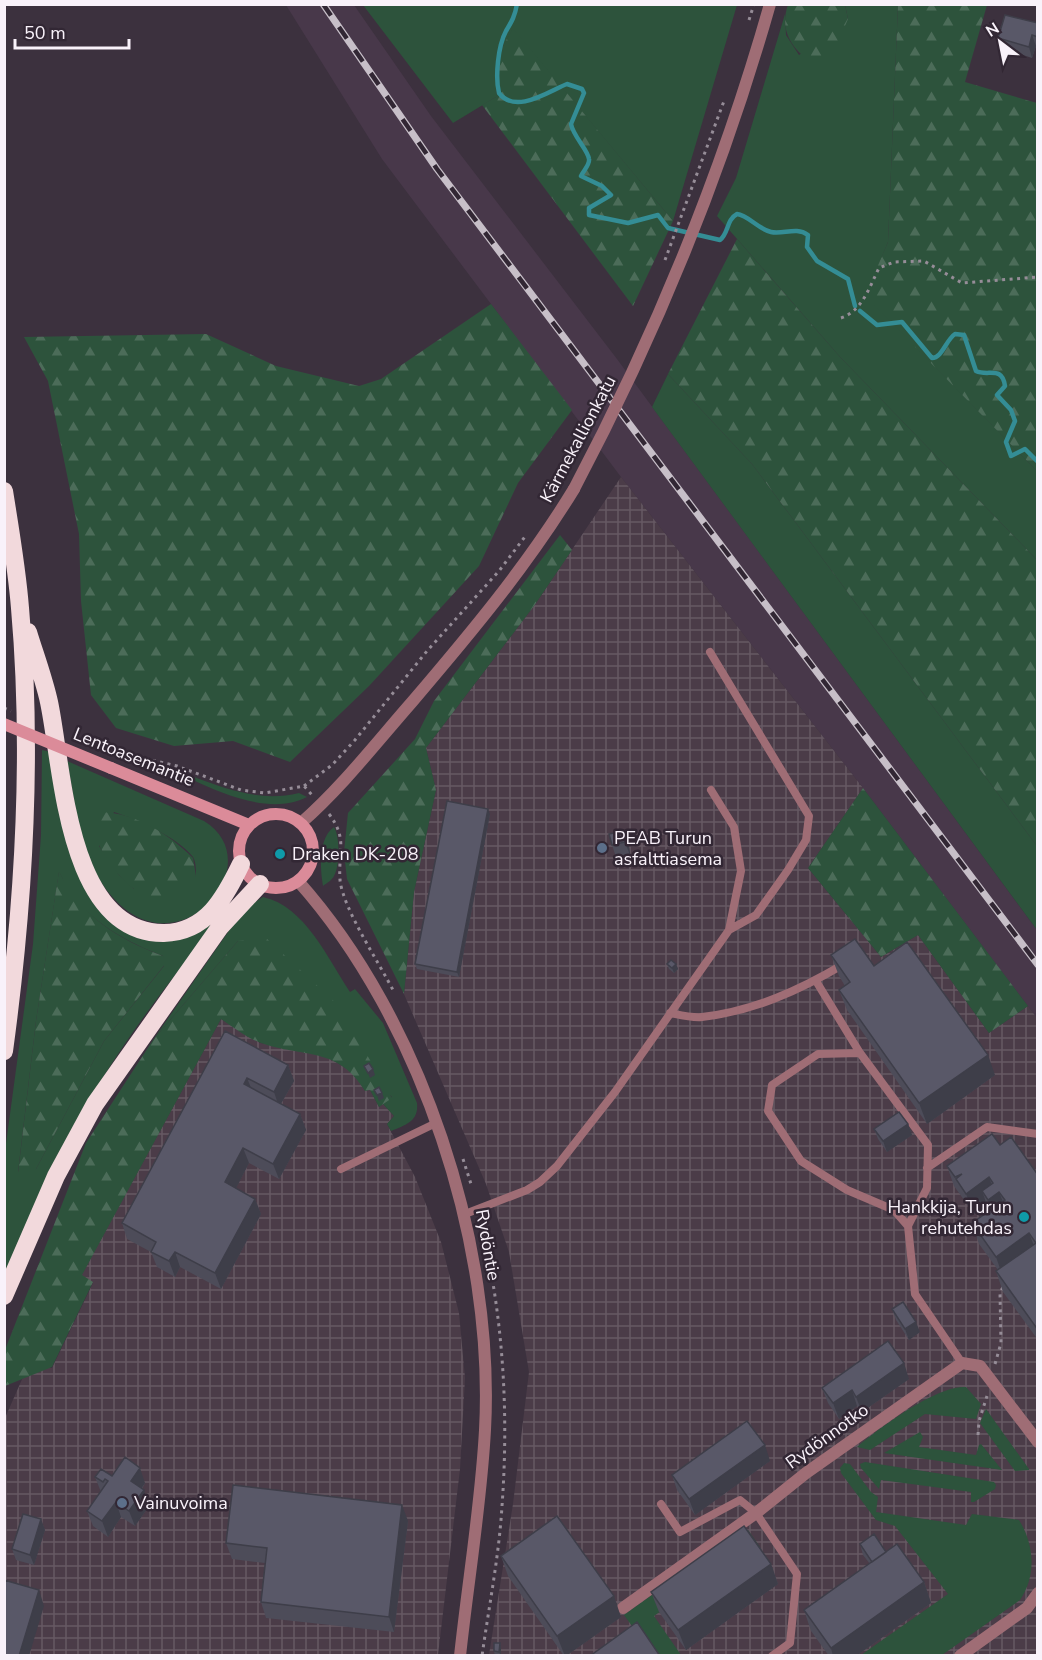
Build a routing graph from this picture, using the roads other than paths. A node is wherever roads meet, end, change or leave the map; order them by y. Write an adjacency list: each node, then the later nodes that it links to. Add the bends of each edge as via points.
1 (770, 4): 7 (street, Kärmekallionkatu, bridge, via 724,149 666,302 574,489 546,535 488,612 379,741)
2 (4, 490): 3 (highway)
3 (20, 608): 9 (highway, via 48,701 72,833 84,870 100,897 118,915 141,928 174,932 198,924 213,912 226,896); 16 (highway, via 26,840)
4 (710, 652): 12 (lane, via 809,816 806,840 788,870 756,915)
5 (4, 723): 8 (main road, Lentoasemantie, bridge)
6 (711, 789): 12 (lane, via 734,827 741,871)
7 (301, 823): 8 (main road, via 268,814); 10 (main road, via 314,850 309,869)
8 (249, 825): 9 (main road, via 239,847)
9 (241, 864): 11 (main road)
10 (298, 881): 11 (main road, via 276,888); 18 (street, Rydöntie, via 376,989)
11 (260, 884): 24 (highway, via 220,927 94,1104 56,1176)
12 (729, 930): 15 (lane)
13 (850, 961): 14 (lane)
14 (816, 981): 15 (lane, via 771,1001 723,1013 700,1018); 17 (lane)
15 (670, 1013): 22 (lane, via 557,1166 540,1182)
16 (4, 1052)
17 (860, 1053): 20 (lane, via 928,1145); 23 (lane, via 818,1054 772,1085 768,1111 801,1161 847,1190 894,1210)
18 (435, 1122): 21 (lane); 22 (street, Rydöntie)
19 (1038, 1134): 20 (lane, via 987,1127)
20 (927, 1168): 23 (lane, via 927,1188)
21 (341, 1169)
22 (465, 1214): 31 (street, Rydöntie, via 481,1312 485,1430)
23 (908, 1226): 25 (lane, via 915,1294)
24 (4, 1296)
25 (962, 1363): 26 (street, via 980,1366); 28 (street, Rydönnotko)
26 (1038, 1442)
27 (661, 1504): 28 (lane, via 680,1532 740,1500)
28 (756, 1513): 30 (street, Rydönnotko); 32 (lane, via 797,1574 790,1643)
29 (1038, 1593): 33 (street, via 1027,1608)
30 (623, 1608)
31 (459, 1656)
32 (772, 1656)
33 (960, 1656)

